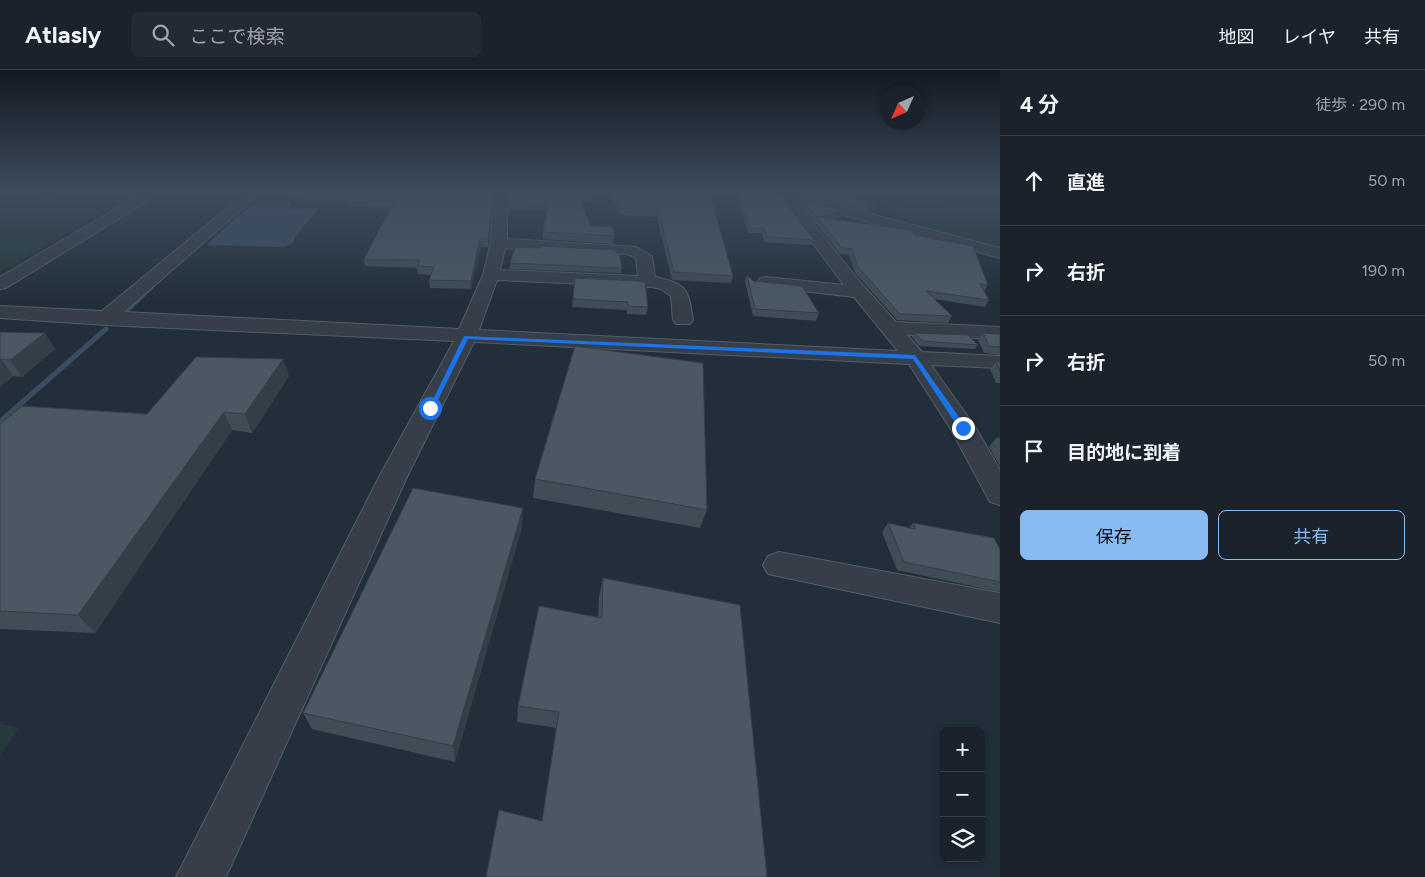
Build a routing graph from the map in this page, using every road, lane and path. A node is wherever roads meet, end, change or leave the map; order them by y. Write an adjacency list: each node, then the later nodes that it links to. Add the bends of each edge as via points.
1 (94, 228): 10 (street)
2 (212, 228): 15 (street)
3 (500, 228): 6 (street)
4 (809, 228): 11 (street)
5 (905, 228): 7 (street)
6 (499, 243): 8 (street); 9 (street, via 631,250 644,256)
7 (1000, 253)
8 (491, 275): 9 (street); 20 (street)
9 (647, 282): 16 (street, via 667,285 680,294)
10 (0, 284)
11 (859, 292): 12 (street, via 766,282); 17 (street)
12 (779, 302)
13 (0, 312): 15 (street)
14 (958, 316): 18 (street)
15 (105, 319): 20 (street)
16 (683, 320)
17 (890, 328): 18 (street); 21 (street)
18 (975, 332): 19 (street)
19 (1000, 333)
20 (466, 337): 21 (street); 26 (street, via 393,477)
21 (915, 357): 22 (street); 23 (street, via 963,428)
22 (1000, 362)
23 (1000, 495)
24 (779, 566): 25 (street)
25 (1000, 608)
26 (201, 877)

